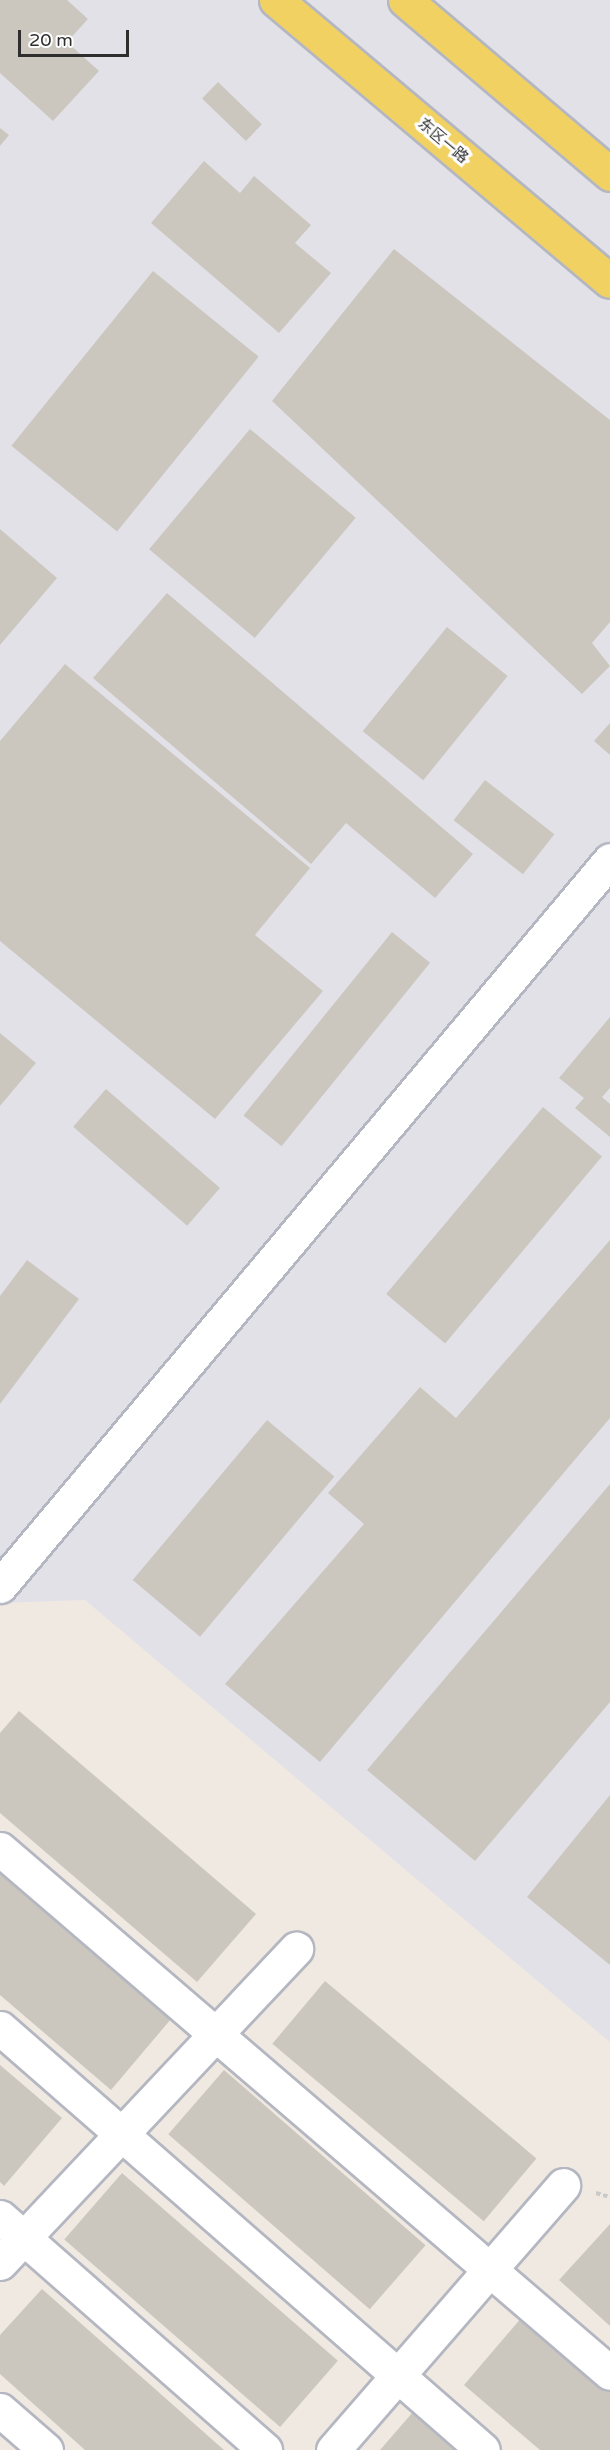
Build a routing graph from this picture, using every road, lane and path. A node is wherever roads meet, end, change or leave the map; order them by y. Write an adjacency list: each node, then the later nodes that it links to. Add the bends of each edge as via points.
1 (276, 0): 4 (main road, 东区一路)
2 (405, 0): 3 (main road)
3 (610, 174)
4 (610, 281)
5 (610, 860): 6 (street)
6 (0, 1586)
7 (0, 1849): 10 (street)
8 (296, 1948): 10 (street)
9 (0, 2028): 11 (street)
10 (216, 2034): 11 (street); 16 (street)
11 (122, 2134): 14 (street); 18 (street)
12 (563, 2185): 16 (street)
13 (0, 2217): 14 (street)
14 (24, 2238): 15 (street); 21 (street)
15 (0, 2263)
16 (490, 2270): 17 (street); 18 (street)
17 (610, 2373)
18 (398, 2375): 22 (street); 23 (street)
19 (0, 2410): 20 (street)
20 (46, 2450)
21 (266, 2450)
22 (333, 2450)
23 (483, 2450)

